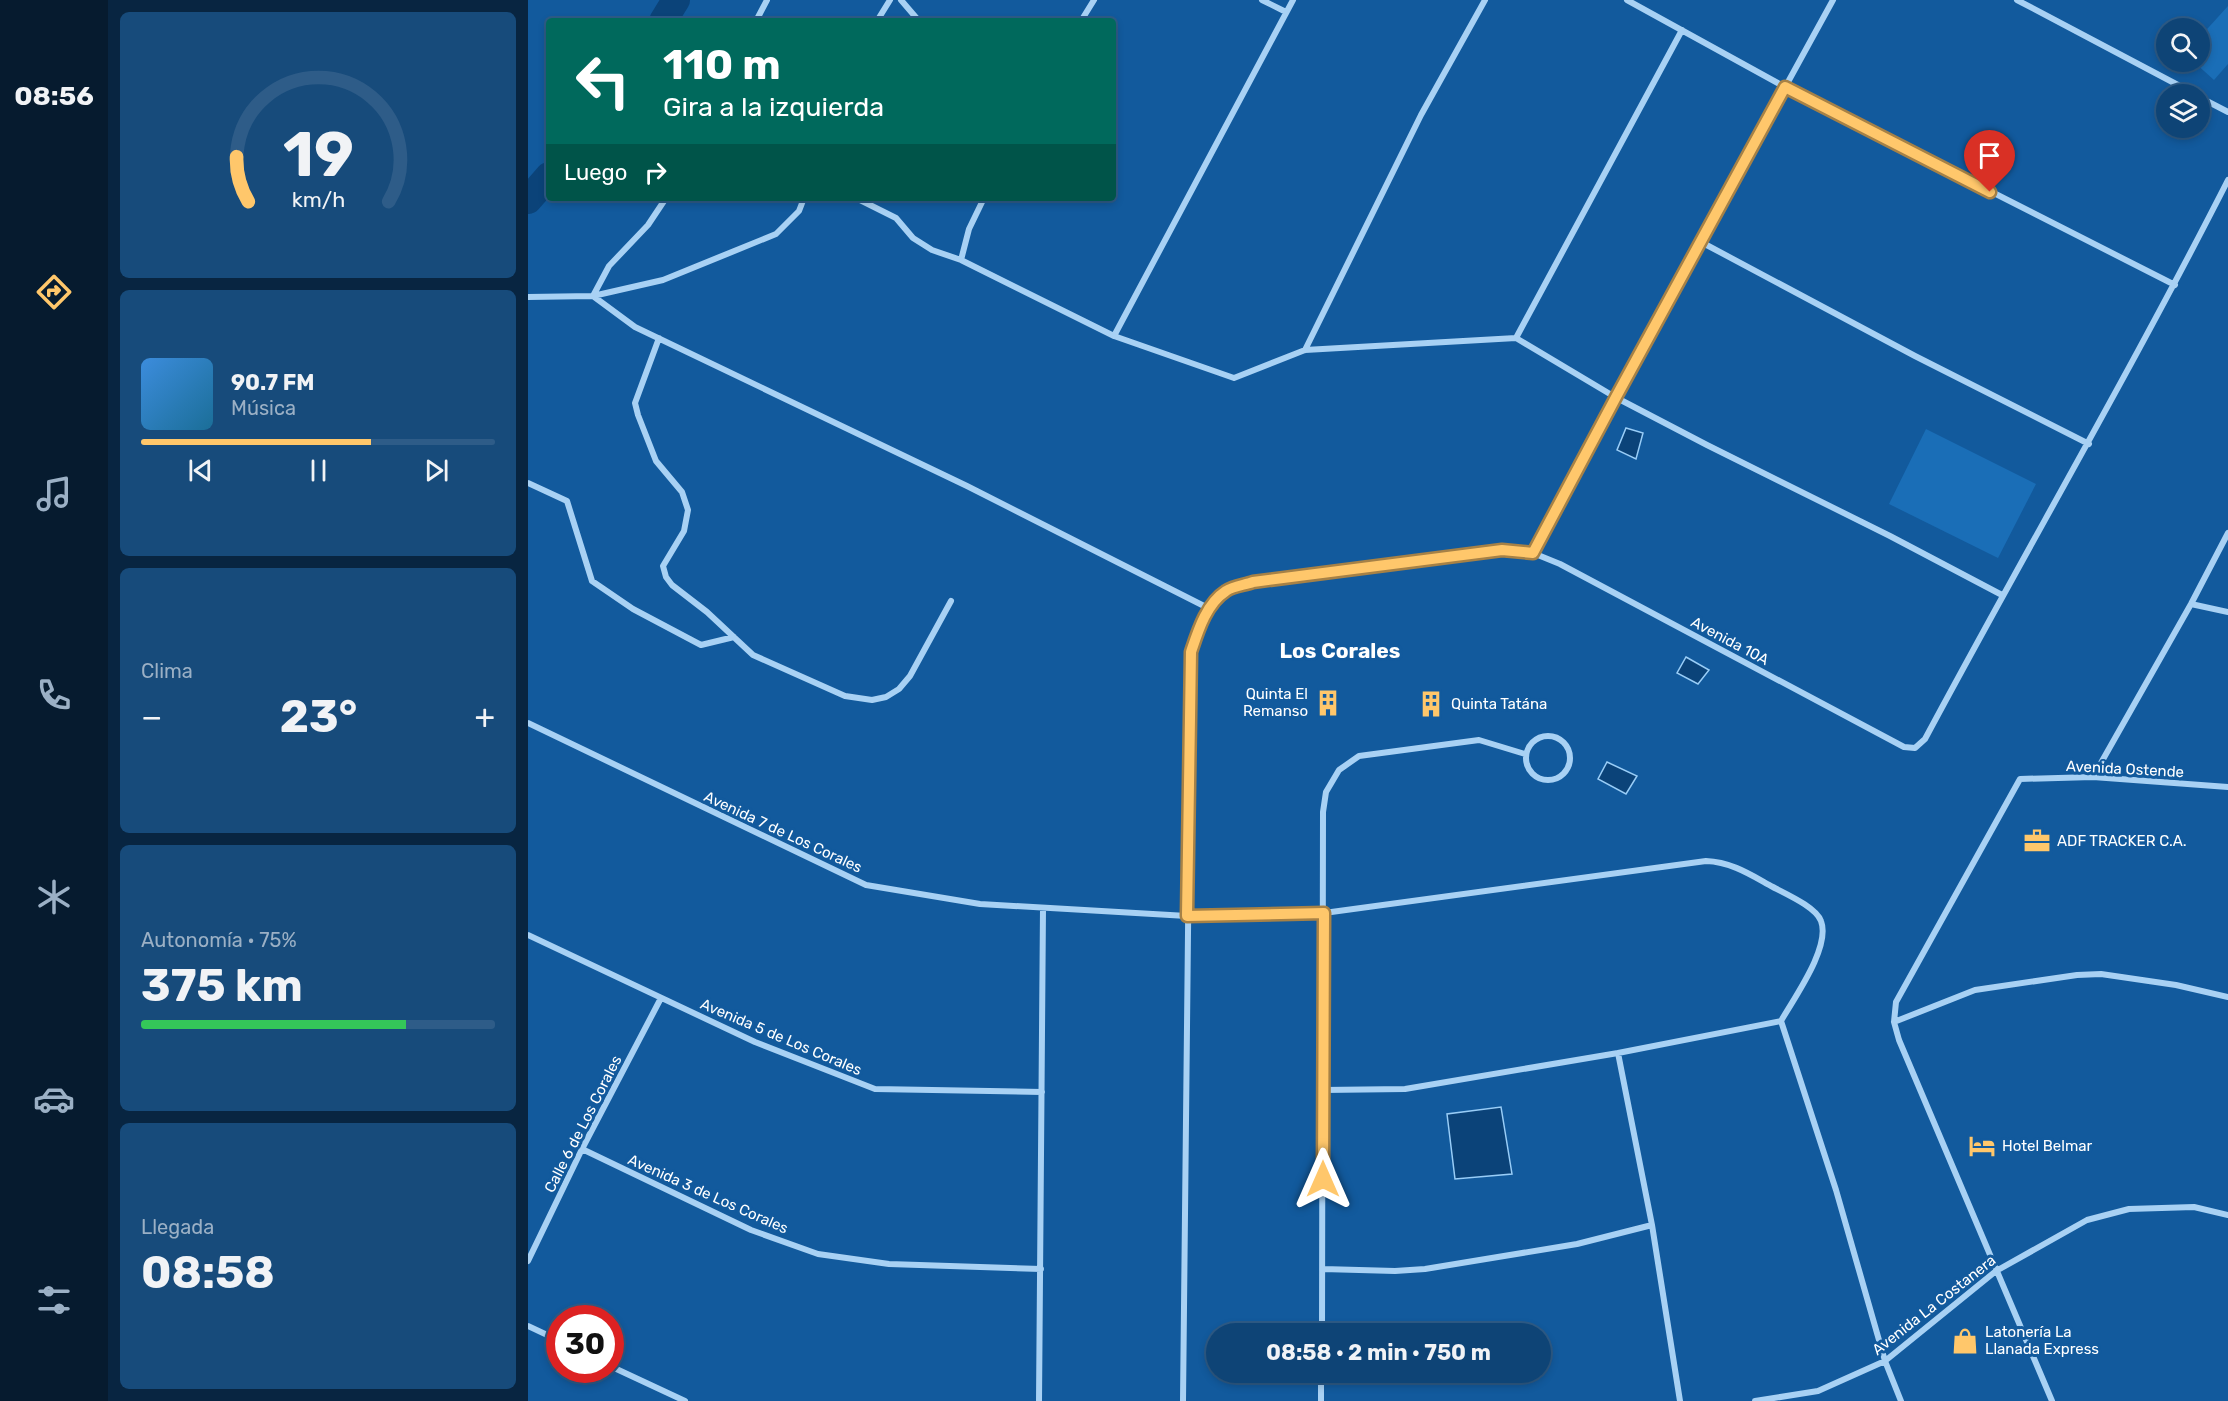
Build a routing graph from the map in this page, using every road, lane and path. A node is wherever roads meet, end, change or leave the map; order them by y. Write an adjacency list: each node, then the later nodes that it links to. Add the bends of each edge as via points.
1 (767, 0): 12 (street)
2 (890, 0): 13 (street)
3 (901, 0): 14 (street)
4 (1094, 0): 15 (street)
5 (1262, 0): 11 (street)
6 (1293, 0): 11 (street)
7 (1485, 0): 34 (street, via 1421,115)
8 (1627, 0): 16 (street)
9 (1833, 0): 18 (street)
10 (2017, 0): 17 (street)
11 (1286, 12): 31 (street)
12 (758, 18)
13 (880, 18)
14 (916, 18)
15 (1083, 18)
16 (1682, 30): 18 (street); 33 (street)
17 (2174, 84)
18 (1785, 87): 26 (street); 28 (street)
19 (2210, 103): 20 (street)
20 (2228, 112)
21 (2228, 180): 28 (street)
22 (664, 201): 29 (street, via 648,225 609,266)
23 (803, 201): 29 (street, via 800,211 776,234 663,280)
24 (862, 201): 27 (street, via 896,218 913,238 932,250)
25 (983, 201): 27 (street, via 969,229)
26 (1701, 242): 35 (street); 36 (street)
27 (961, 260): 31 (street)
28 (2175, 285): 36 (street)
29 (592, 296): 30 (street); 32 (street, via 635,327)
30 (528, 297)
31 (1114, 336): 34 (street, via 1233,378)
32 (659, 338): 43 (street, via 967,486); 45 (street, via 635,403 656,461 682,492 688,510 684,531 663,566 672,585)
33 (1516, 338): 34 (street); 35 (street)
34 (1305, 350)
35 (1616, 397): 39 (street); 40 (street)
36 (2088, 444): 40 (street)
37 (528, 483): 45 (street, via 567,501 592,581 633,609 701,645)
38 (2228, 533): 42 (street)
39 (1533, 553): 40 (street, Avenida 10A, via 1904,747 1915,748 1926,739); 43 (street, Avenida 10A, via 1502,550 1253,582 1226,591)
40 (2002, 595)
41 (951, 601): 45 (street, via 910,676 886,697 872,700 845,696 753,655)
42 (2191, 604): 44 (street); 48 (street)
43 (1210, 609): 52 (street, Avenida 10A, via 1199,626 1191,652)
44 (2228, 612)
45 (734, 637)
46 (528, 723): 50 (street, Avenida 7 de Los Corales, via 866,885 980,904)
47 (1525, 754): 47 (street, via 1526,766 1543,781 1555,780 1570,763 1569,751 1552,736 1530,743); 51 (street, via 1479,740 1359,756 1339,770 1326,792 1323,812)
48 (2093, 777): 49 (street, Avenida Ostende); 57 (street, Avenida Ostende, via 2020,779 1896,1002)
49 (2228, 787)
50 (1043, 908): 52 (street, Avenida 7 de Los Corales); 60 (street)
51 (1324, 913): 52 (street, Avenida 7 de Los Corales); 56 (street, Avenida 7 de Los Corales, via 1721,862 1809,907 1821,920 1823,941); 59 (street)
52 (1187, 916): 76 (street, Avenida 10A)
53 (528, 935): 55 (street, Avenida 5 de Los Corales)
54 (2228, 997): 57 (street, via 2101,974 2077,975 1976,990)
55 (661, 998): 60 (street, Avenida 5 de Los Corales, via 755,1042 875,1089); 61 (street, Calle 6 de Los Corales)
56 (1781, 1021): 58 (street); 71 (street, via 1836,1190)
57 (1894, 1022): 67 (street)
58 (1618, 1053): 59 (street, via 1405,1089); 63 (street)
59 (1323, 1090): 66 (street)
60 (1042, 1092): 65 (street)
61 (582, 1149): 64 (street, Calle 6 de Los Corales); 65 (street, Avenida 3 de Los Corales, via 751,1230 818,1254 889,1264)
62 (2228, 1215): 67 (street, Avenida La Costanera, via 2194,1207 2129,1209 2087,1220)
63 (1652, 1225): 66 (street, via 1578,1244 1425,1269); 78 (street)
64 (528, 1261)
65 (1041, 1269): 75 (street)
66 (1323, 1269): 68 (street)
67 (1996, 1271): 71 (street, Avenida La Costanera); 81 (street)
68 (1322, 1323)
69 (528, 1326): 70 (street)
70 (546, 1334)
71 (1885, 1361): 79 (street, Avenida La Costanera, via 1818,1390); 80 (street)
72 (624, 1373): 74 (street)
73 (1321, 1383): 77 (street)
74 (685, 1401)
75 (1039, 1401)
76 (1183, 1401)
77 (1321, 1401)
78 (1680, 1401)
79 (1755, 1401)
80 (1901, 1401)
81 (2052, 1401)

